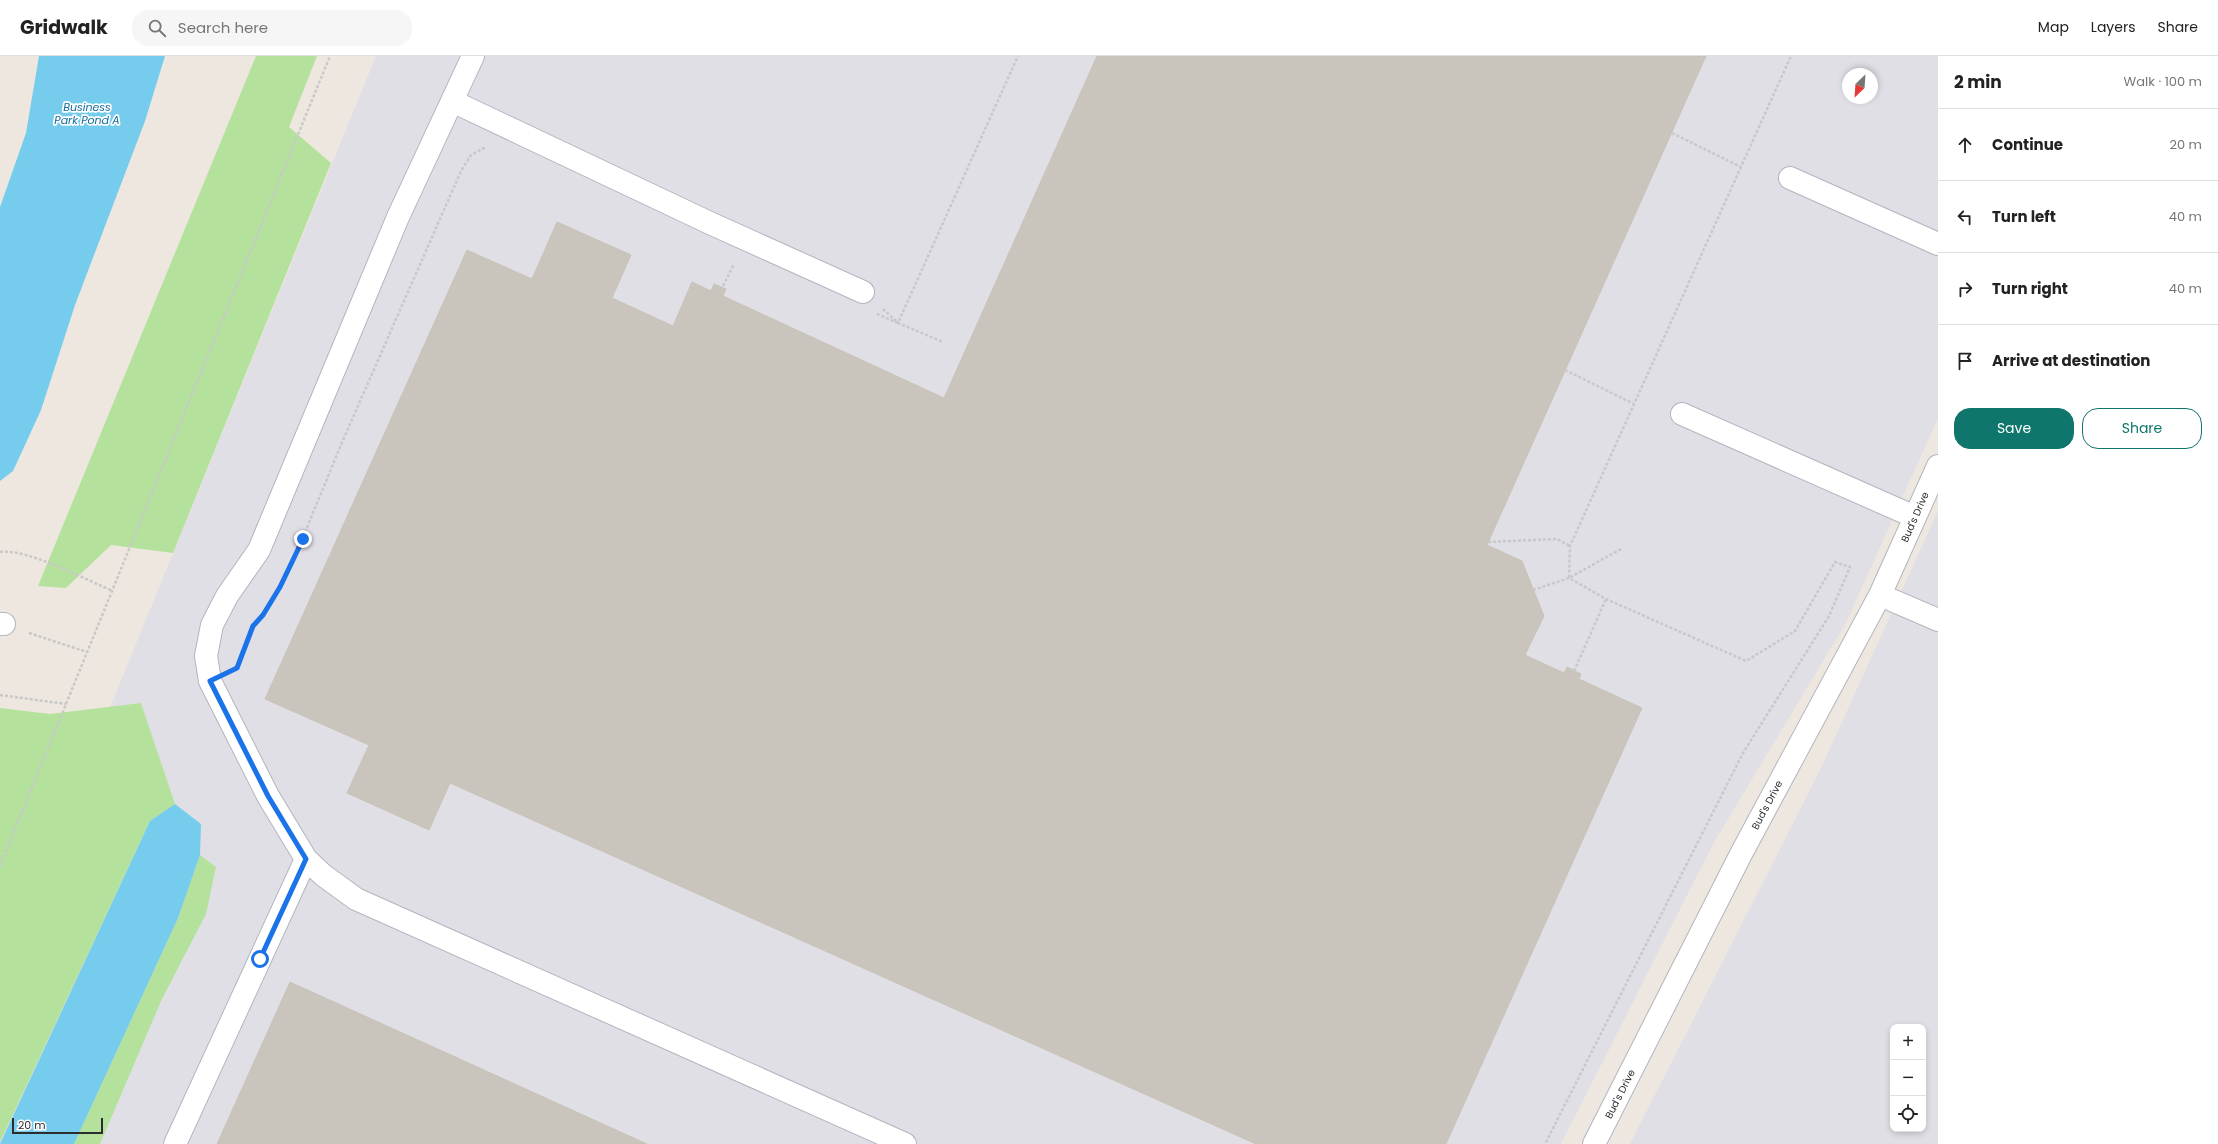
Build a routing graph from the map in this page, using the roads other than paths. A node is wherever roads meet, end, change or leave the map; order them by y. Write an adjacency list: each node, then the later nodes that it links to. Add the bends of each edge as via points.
1 (473, 56): 2 (lane)
2 (452, 101): 5 (lane); 11 (lane, via 398,217 259,550 227,596 212,625 206,656 210,681 268,796)
3 (1790, 178): 4 (lane)
4 (1938, 244)
5 (863, 292)
6 (1682, 414): 8 (lane)
7 (1938, 466): 8 (lane, Bud's Drive)
8 (1916, 517): 9 (lane, Bud's Drive)
9 (1880, 594): 10 (lane); 14 (lane, Bud's Drive, via 1741,854)
10 (1938, 620)
11 (306, 859): 12 (lane); 13 (lane, via 323,875 356,898)
12 (175, 1144)
13 (905, 1144)
14 (1594, 1144)

